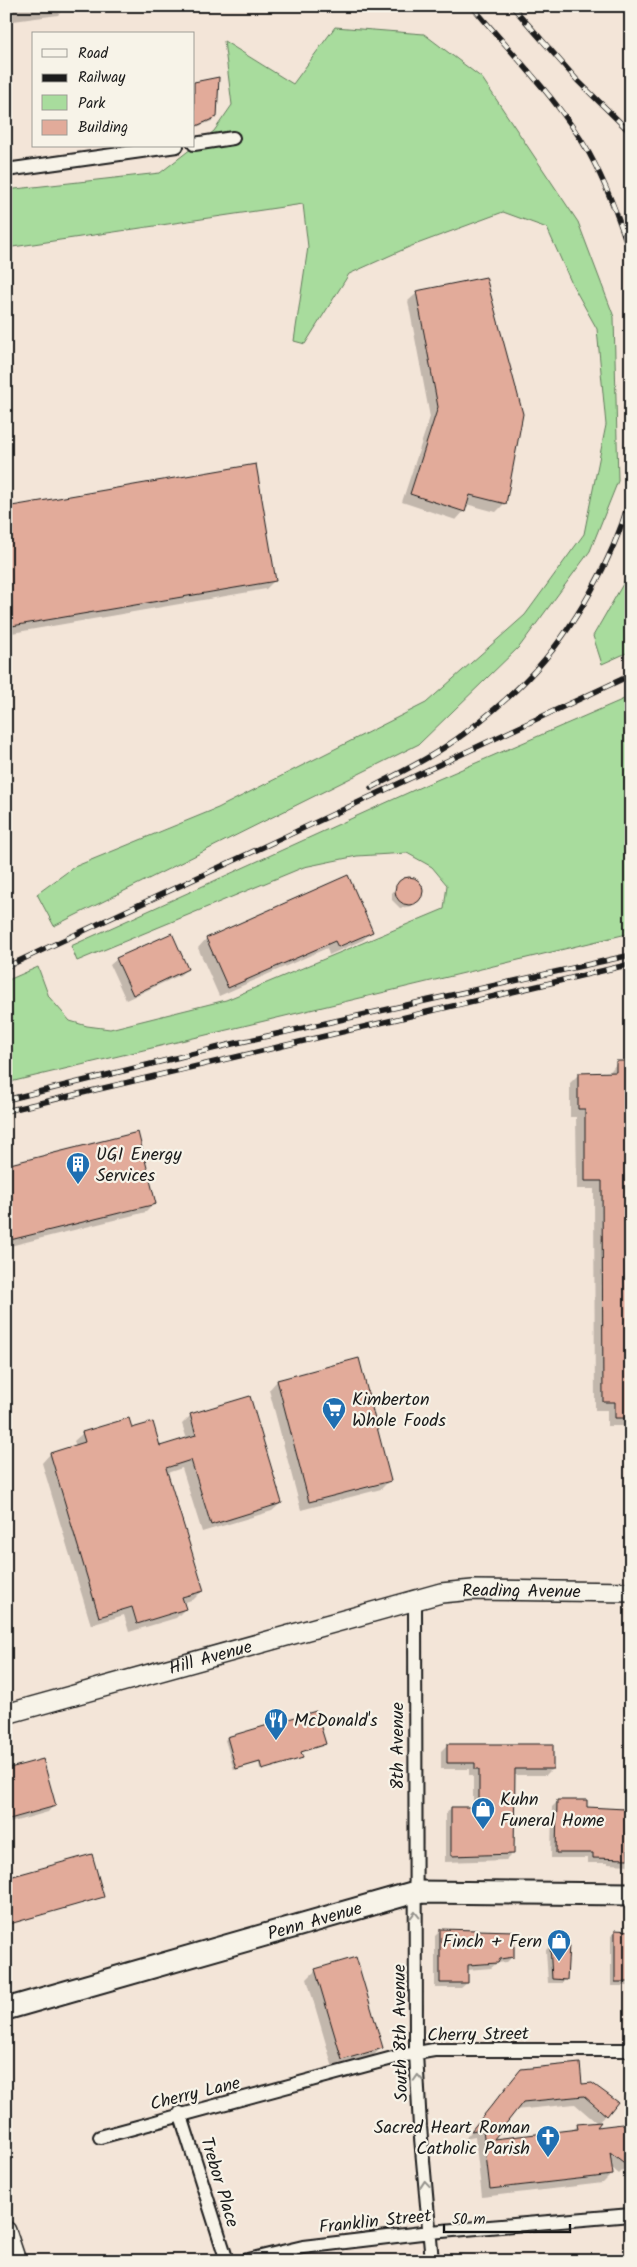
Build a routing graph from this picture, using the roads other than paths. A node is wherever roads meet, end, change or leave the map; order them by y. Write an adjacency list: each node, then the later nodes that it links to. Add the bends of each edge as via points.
1 (234, 138): 2 (street)
2 (195, 144)
3 (163, 148): 4 (street)
4 (6, 170)
5 (631, 1592): 6 (street, Reading Avenue, via 473,1590 441,1592)
6 (415, 1599): 7 (street, Hill Avenue); 8 (street, 8th Avenue)
7 (6, 1714)
8 (415, 1892): 9 (main road, Penn Avenue); 10 (main road, Penn Avenue); 12 (street, South 8th Avenue, one-way to 8)
9 (631, 1894)
10 (6, 2009)
11 (631, 2050): 12 (street, Cherry Street, via 434,2050)
12 (416, 2053): 13 (street, Cherry Street); 18 (street, South 8th Avenue, one-way to 12)
13 (300, 2084): 14 (street, Cherry Lane)
14 (180, 2114): 15 (street, Cherry Lane); 20 (street, Trebor Place)
15 (100, 2137)
16 (631, 2215): 18 (street, Franklin Street)
17 (6, 2231): 19 (street)
18 (430, 2232): 21 (street, Franklin Street, via 303,2247); 22 (street, South 8th Avenue)
19 (16, 2261)
20 (227, 2261)
21 (244, 2261)
22 (432, 2261)

